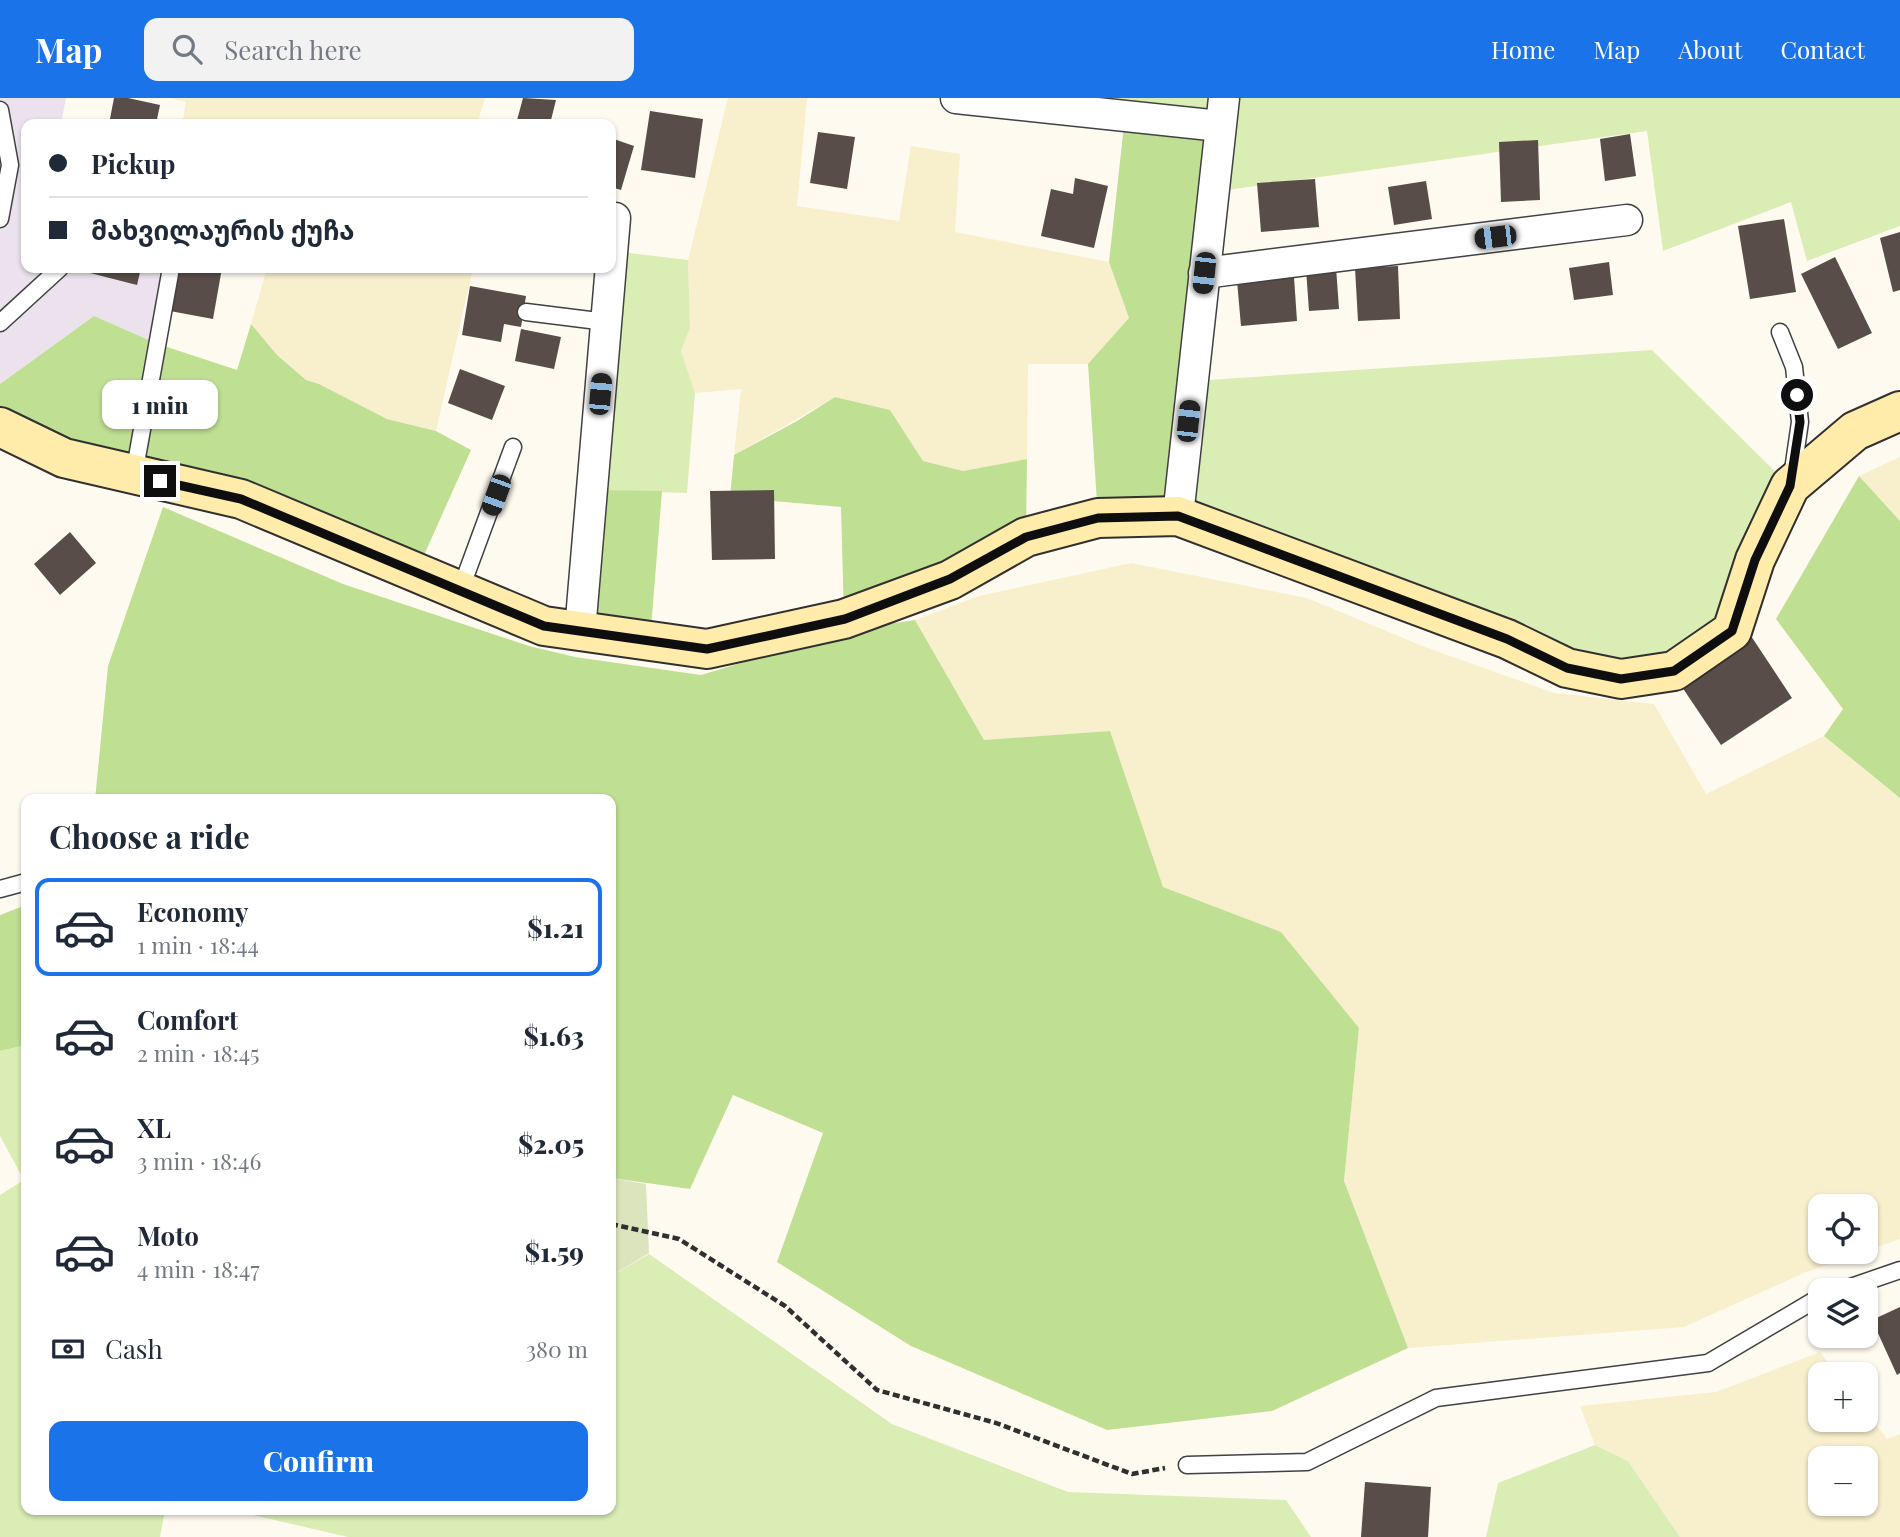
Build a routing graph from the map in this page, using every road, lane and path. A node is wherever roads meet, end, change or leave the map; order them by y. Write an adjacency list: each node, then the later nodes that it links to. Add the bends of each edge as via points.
1 (956, 98): 3 (street)
2 (0, 110): 4 (lane, via 10,165)
3 (1222, 112): 9 (street)
4 (0, 219)
5 (1627, 220): 9 (street)
6 (55, 273): 12 (lane)
7 (170, 273): 17 (lane)
8 (610, 273): 11 (street)
9 (1204, 273): 19 (street)
10 (526, 312): 11 (lane)
11 (606, 322): 21 (street)
12 (0, 323)
13 (1780, 332): 18 (lane, via 1794,367 1800,422)
14 (1900, 411): 18 (street, via 1856,431)
15 (0, 427): 17 (street, via 64,458)
16 (513, 447): 20 (lane)
17 (134, 474): 20 (street, via 241,499)
18 (1790, 486): 19 (street, via 1755,560 1732,631 1674,671 1621,679 1567,668 1507,639)
19 (1178, 516): 21 (street, via 1098,518 1026,537 950,579 845,619 707,649)
20 (460, 591): 21 (street, via 544,626)
21 (580, 631)
22 (21, 883): 23 (lane)
23 (0, 889)
24 (616, 1225): 28 (path, via 679,1239 785,1306 877,1390 996,1423 1132,1474)
25 (1900, 1270): 26 (lane)
26 (1877, 1278)
27 (1808, 1304): 28 (lane, via 1708,1363 1436,1398 1307,1462)
28 (1187, 1465)

